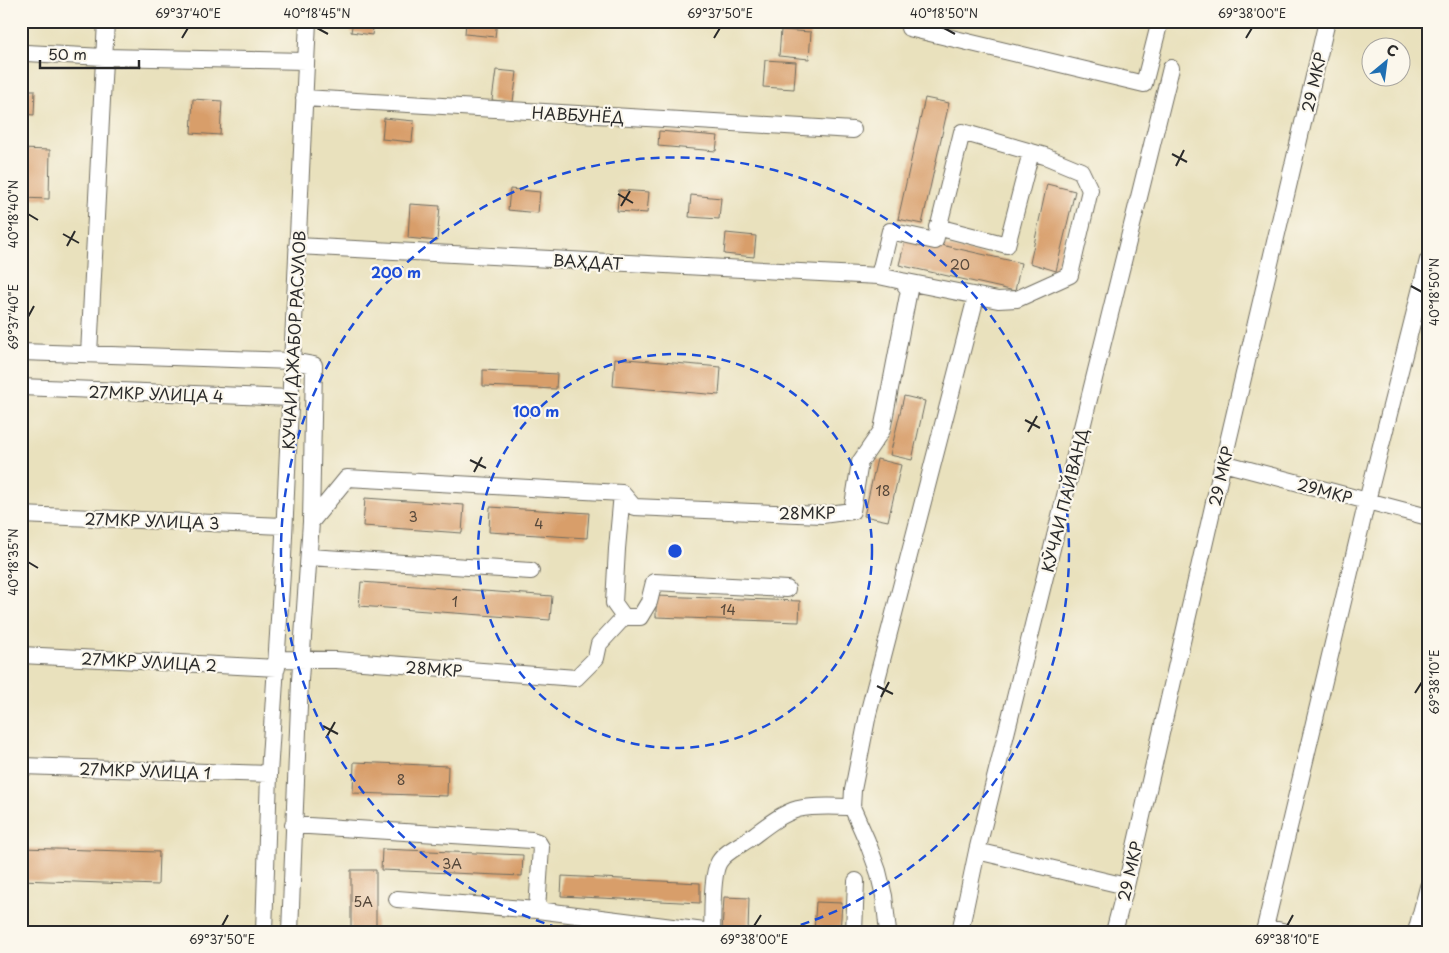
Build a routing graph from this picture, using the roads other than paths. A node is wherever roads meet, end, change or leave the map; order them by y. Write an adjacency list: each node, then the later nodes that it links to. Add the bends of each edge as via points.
1 (106, 21): 7 (street)
2 (308, 21): 8 (street, КУЧАИ ДЖАБОР РАСУЛОВ)
3 (1160, 21): 5 (street, via 1144,84)
4 (1327, 21): 24 (street, 29 МКР)
5 (909, 28)
6 (26, 53): 7 (street)
7 (104, 57): 8 (street); 20 (street)
8 (305, 61): 10 (street, КУЧАИ ДЖАБОР РАСУЛОВ)
9 (1171, 68): 42 (street, КӮЧАИ ПАЙВАНД)
10 (304, 98): 11 (street, НАВБУНЁД); 14 (street, КУЧАИ ДЖАБОР РАСУЛОВ)
11 (853, 130)
12 (1030, 152): 13 (street, via 1007,244); 13 (street, via 962,132); 18 (street, via 1081,171 1090,190 1070,275 1017,299)
13 (937, 227): 16 (street, via 935,241 890,231)
14 (297, 246): 16 (street, ВАҲДАТ); 21 (street, КУЧАИ ДЖАБОР РАСУЛОВ)
15 (1428, 260): 26 (street)
16 (879, 276): 17 (street)
17 (902, 281): 18 (street); 25 (street, 28МКР, via 910,290 882,430 860,462 852,511 822,515 634,507)
18 (976, 296): 40 (street, via 868,714)
19 (21, 352): 20 (street)
20 (89, 354): 21 (street)
21 (292, 361): 23 (street, КУЧАИ ДЖАБОР РАСУЛОВ); 29 (street, via 314,365)
22 (21, 387): 23 (street, 27МКР УЛИЦА 4)
23 (291, 398): 30 (street, КУЧАИ ДЖАБОР РАСУЛОВ)
24 (1223, 464): 26 (street, 29МКР); 44 (street, 29 МКР)
25 (622, 493): 29 (street, via 347,478); 34 (street, via 614,603)
26 (1367, 501): 28 (street, 29МКР); 48 (street)
27 (21, 515): 30 (street, 27МКР УЛИЦА 3)
28 (1428, 517)
29 (311, 522): 31 (street)
30 (283, 526): 37 (street, КУЧАИ ДЖАБОР РАСУЛОВ)
31 (309, 556): 32 (street); 36 (street)
32 (531, 570)
33 (787, 589): 34 (street, 28МКР, via 654,582 649,602 640,617)
34 (624, 617): 36 (street, 28МКР, via 599,644 596,658 576,678)
35 (21, 655): 37 (street, 27МКР УЛИЦА 2)
36 (302, 660): 37 (street, 27МКР УЛИЦА 2); 41 (street)
37 (277, 663): 39 (street, КУЧАИ ДЖАБОР РАСУЛОВ)
38 (21, 766): 39 (street, 27МКР УЛИЦА 1)
39 (269, 774): 50 (street, КУЧАИ ДЖАБОР РАСУЛОВ)
40 (852, 807): 49 (street, via 798,809 773,821 725,855 714,878); 53 (street, via 878,871)
41 (294, 825): 47 (street, via 538,842 541,847); 51 (street)
42 (977, 851): 44 (street); 54 (street, КӮЧАИ ПАЙВАНД)
43 (856, 881): 52 (street)
44 (1126, 886): 55 (street, 29 МКР)
45 (1428, 887): 57 (street)
46 (397, 899): 47 (street)
47 (537, 910): 49 (street)
48 (1265, 929): 56 (street)
49 (712, 931)
50 (264, 932)
51 (290, 932)
52 (854, 932)
53 (888, 932)
54 (960, 932)
55 (1114, 932)
56 (1286, 932)
57 (1416, 932)

